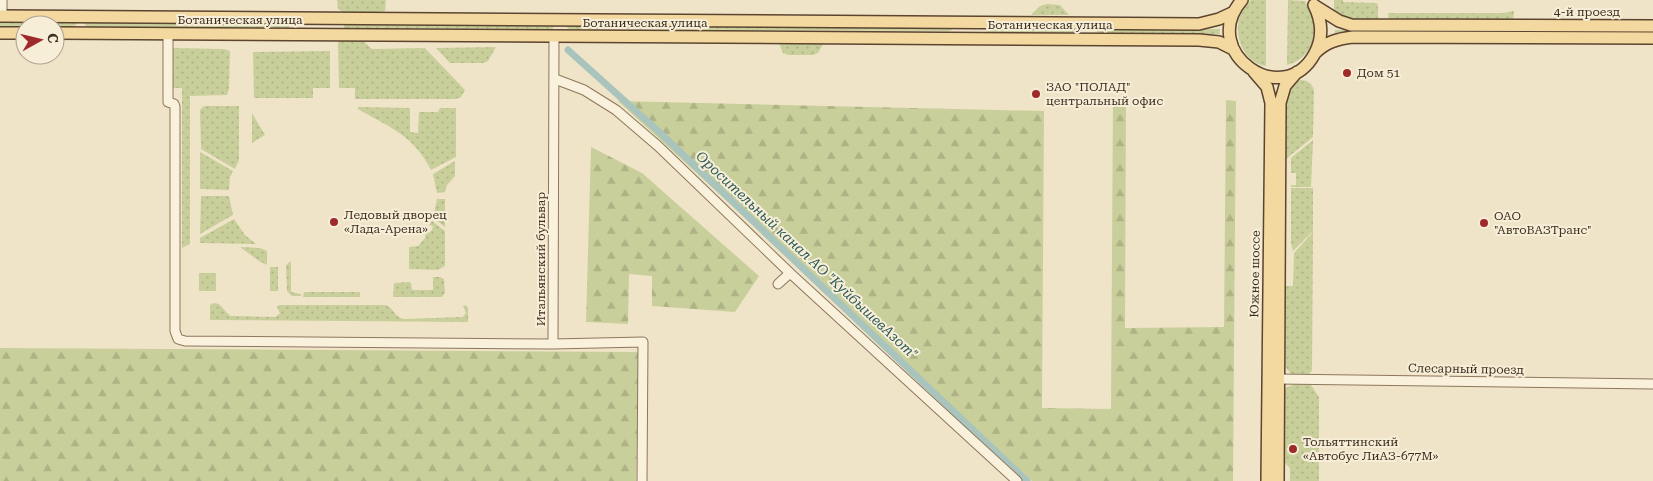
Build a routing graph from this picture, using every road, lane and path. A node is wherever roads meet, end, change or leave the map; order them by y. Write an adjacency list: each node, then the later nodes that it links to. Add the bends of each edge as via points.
1 (2, 0): 5 (street)
2 (1242, 0): 4 (main road)
3 (1312, 3): 11 (main road, 4-й проезд, via 1351,25); 23 (main road, via 1321,23 1320,41)
4 (1234, 12): 10 (main road, Ботаническая улица, via 1199,24); 22 (main road, via 1230,30)
5 (1, 16): 6 (main road, Ботаническая улица)
6 (81, 17): 7 (main road, Ботаническая улица); 15 (main road)
7 (334, 18): 8 (main road, Ботаническая улица); 17 (main road)
8 (563, 20): 9 (main road, Ботаническая улица); 18 (main road)
9 (972, 22): 10 (main road, Ботаническая улица); 19 (main road)
10 (1082, 23): 21 (main road)
11 (1653, 26)
12 (0, 33): 13 (main road)
13 (15, 33)
14 (65, 33): 15 (main road, Ботаническая улица)
15 (81, 33): 16 (main road, Ботаническая улица)
16 (168, 34): 17 (main road, Ботаническая улица); 29 (street, via 168,102 175,106 175,334 178,339)
17 (334, 35): 18 (main road, Ботаническая улица)
18 (558, 36): 19 (main road, Ботаническая улица); 26 (street, Итальянский бульвар)
19 (972, 38): 21 (main road, Ботаническая улица)
20 (1653, 38): 23 (main road, 4-й проезд, via 1353,37 1333,40)
21 (1082, 39): 22 (main road, Ботаническая улица, via 1199,40 1219,42)
22 (1233, 49): 24 (main road, Южное шоссе)
23 (1315, 53): 25 (main road, Южное шоссе, via 1312,60)
24 (1254, 72): 25 (main road, via 1276,77); 34 (main road, Южное шоссе, via 1267,87 1271,103)
25 (1297, 72): 30 (main road, Южное шоссе, via 1285,86 1280,103)
26 (555, 79): 27 (street, via 584,90 616,110); 29 (street, Итальянский бульвар)
27 (790, 273): 28 (street); 33 (street)
28 (778, 284)
29 (553, 344): 32 (street, Итальянский бульвар, via 643,342)
30 (1278, 379): 31 (street, Слесарный проезд); 35 (main road, Южное шоссе)
31 (1653, 384)
32 (642, 481)
33 (1017, 481)
34 (1267, 481)
35 (1278, 481)

